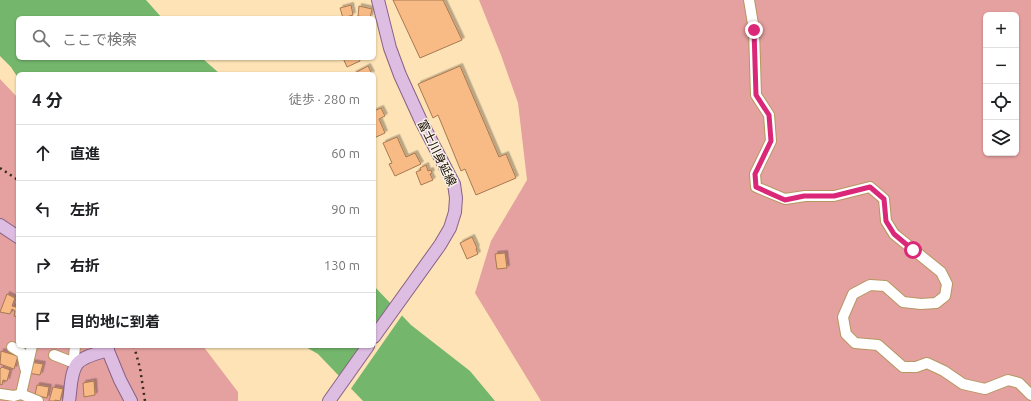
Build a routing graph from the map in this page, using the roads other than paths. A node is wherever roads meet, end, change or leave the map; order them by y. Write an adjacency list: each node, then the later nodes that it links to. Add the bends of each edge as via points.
1 (378, 0): 5 (main road, 富士川身延線, via 400,75 454,184 456,198 450,228)
2 (749, 0): 16 (street, via 754,30 756,95 769,115 771,141 755,174 756,187 785,200 804,196 834,196 870,187 884,199 886,221 894,234 941,272 947,284 945,296 936,302 921,304 903,302 885,286 870,285 853,294 843,317 846,334 855,343 878,345 902,367 916,367 927,363 944,370 964,384 985,389 1008,380 1014,381 1020,383)
3 (0, 225): 4 (main road)
4 (16, 236)
5 (376, 334)
6 (12, 347): 13 (street, via 22,353)
7 (32, 348): 13 (street)
8 (75, 348): 12 (street, via 74,357)
9 (107, 348): 12 (main road); 19 (main road)
10 (367, 348): 20 (main road)
11 (54, 355): 12 (street)
12 (77, 364): 18 (main road)
13 (26, 370): 15 (street)
14 (0, 394): 15 (street)
15 (21, 394): 17 (street)
16 (1031, 395)
17 (38, 401)
18 (69, 401)
19 (131, 401)
20 (329, 401)

